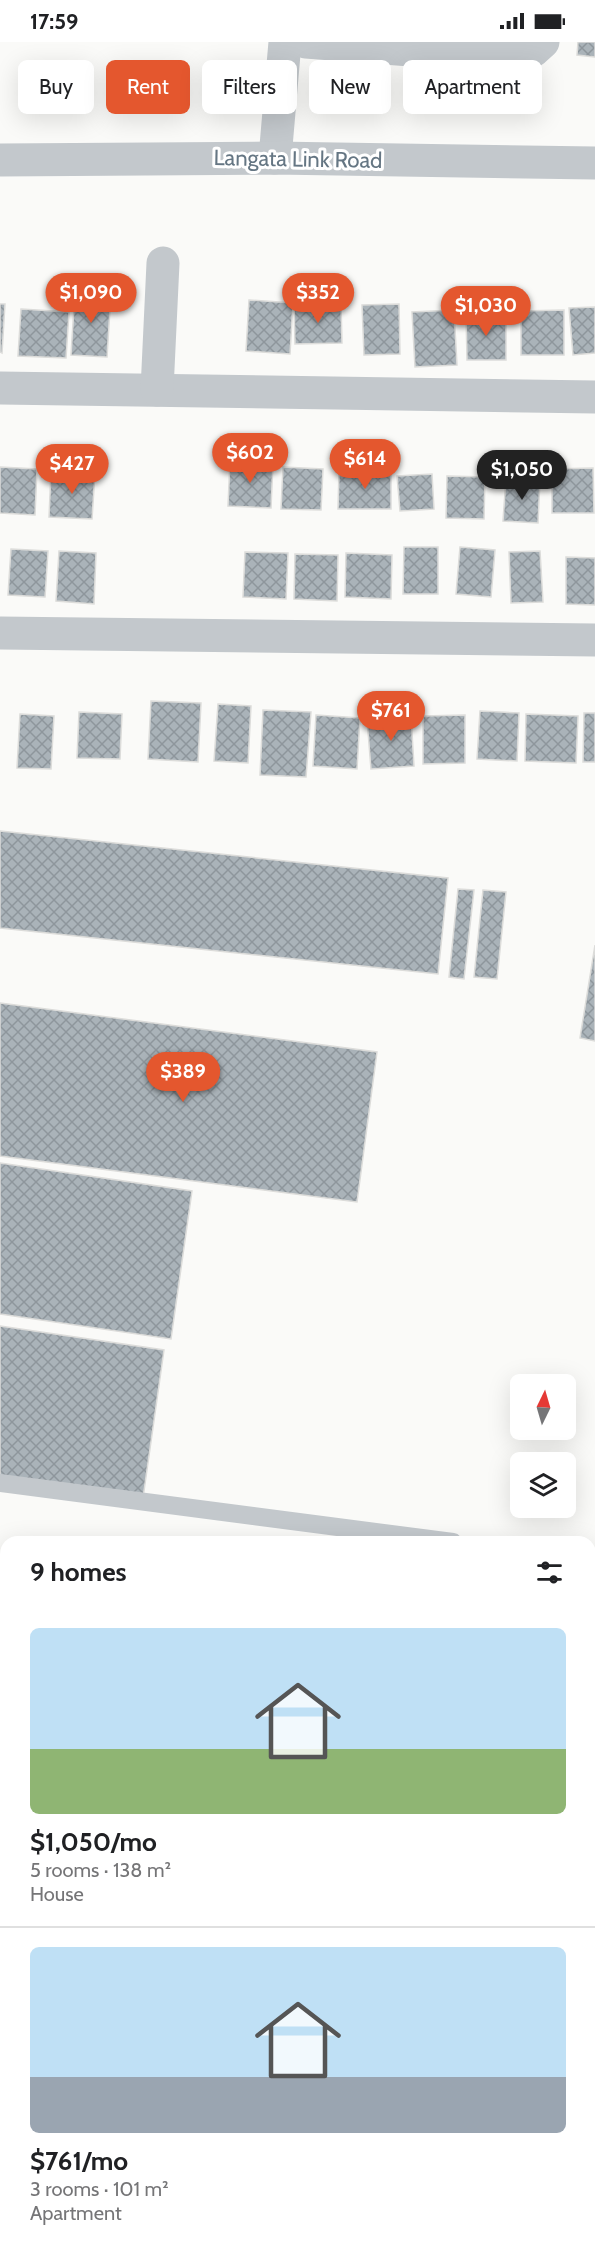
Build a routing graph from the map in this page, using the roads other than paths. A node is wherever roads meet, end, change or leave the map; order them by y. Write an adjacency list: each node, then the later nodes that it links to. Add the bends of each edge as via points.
1 (285, 42): 4 (street)
2 (306, 42): 3 (street, via 502,57 533,51)
3 (543, 42)
4 (275, 158): 5 (street, Langata Link Road); 6 (street, Langata Link Road)
5 (0, 160)
6 (595, 163)
7 (163, 263): 9 (street)
8 (0, 388): 9 (street)
9 (156, 390): 10 (street)
10 (595, 397)
11 (0, 633): 12 (street)
12 (595, 640)
13 (0, 1483): 14 (lane)
14 (407, 1536)

